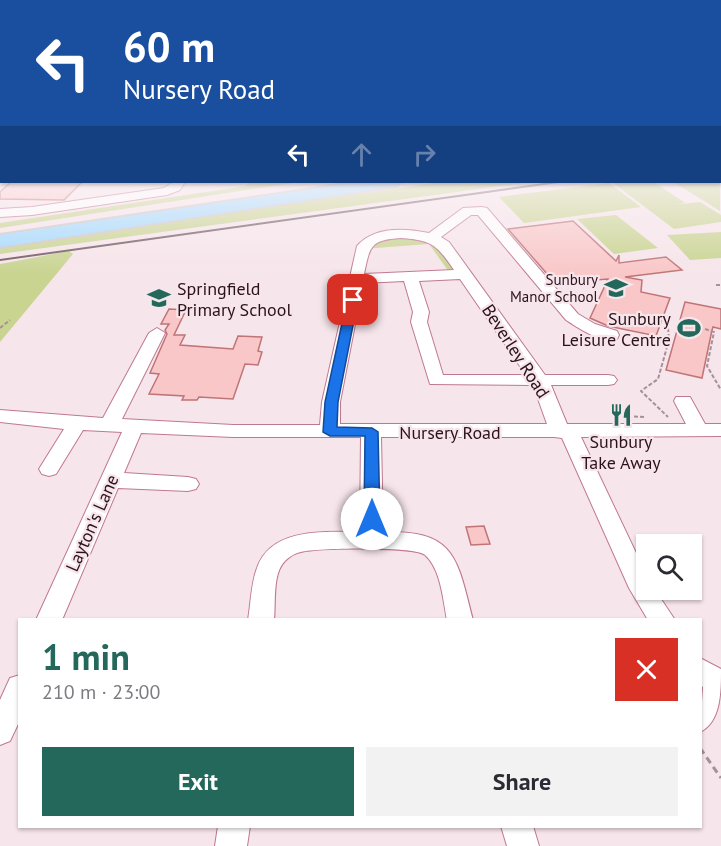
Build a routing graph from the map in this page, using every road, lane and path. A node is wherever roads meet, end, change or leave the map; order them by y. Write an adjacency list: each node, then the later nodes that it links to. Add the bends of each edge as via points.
1 (122, 196): 4 (street)
2 (256, 196): 5 (highway)
3 (268, 196): 7 (highway)
4 (0, 213)
5 (0, 232)
6 (431, 238): 8 (street, Beverley Road, via 444,245); 10 (street, via 401,234 371,240 362,249); 18 (street, via 472,210 482,211 572,317)
7 (0, 241)
8 (465, 274): 9 (street); 20 (street, Beverley Road)
9 (410, 276): 10 (street); 20 (street, via 436,380)
10 (357, 279): 30 (street, via 331,402)
11 (716, 285): 12 (path)
12 (721, 285)
13 (10, 320): 14 (path)
14 (0, 328)
15 (668, 328): 24 (path, via 669,340 657,379 641,391)
16 (705, 329): 21 (path, via 714,332 707,366)
17 (157, 333): 26 (street)
18 (611, 335)
19 (608, 380): 20 (street)
20 (540, 381): 32 (street, Beverley Road)
21 (721, 390)
22 (683, 401): 28 (street)
23 (0, 416): 25 (street, Nursery Road)
24 (674, 422)
25 (76, 423): 26 (street, Nursery Road); 33 (street)
26 (109, 425): 27 (street, Nursery Road)
27 (134, 427): 30 (street, Nursery Road); 34 (street, Layton's Lane)
28 (699, 430): 29 (street, Nursery Road); 32 (street, Nursery Road)
29 (721, 430)
30 (330, 432): 31 (street, Nursery Road)
31 (372, 432): 32 (street, Nursery Road); 36 (street)
32 (564, 432): 40 (street, Beverley Road, via 641,588)
33 (49, 469)
34 (111, 480): 35 (street); 37 (street, Layton's Lane)
35 (188, 484)
36 (372, 541): 38 (street, via 295,543 282,548 268,567); 39 (street, via 431,546 446,568)
37 (50, 618)
38 (261, 618)
39 (459, 618)
40 (661, 618)
41 (713, 679): 43 (street, via 716,696)
42 (18, 691): 44 (street)
43 (702, 716)
44 (0, 731)
45 (702, 751): 46 (path)
46 (721, 778)
47 (234, 828): 49 (street)
48 (518, 828): 50 (street)
49 (231, 846)
50 (523, 846)

